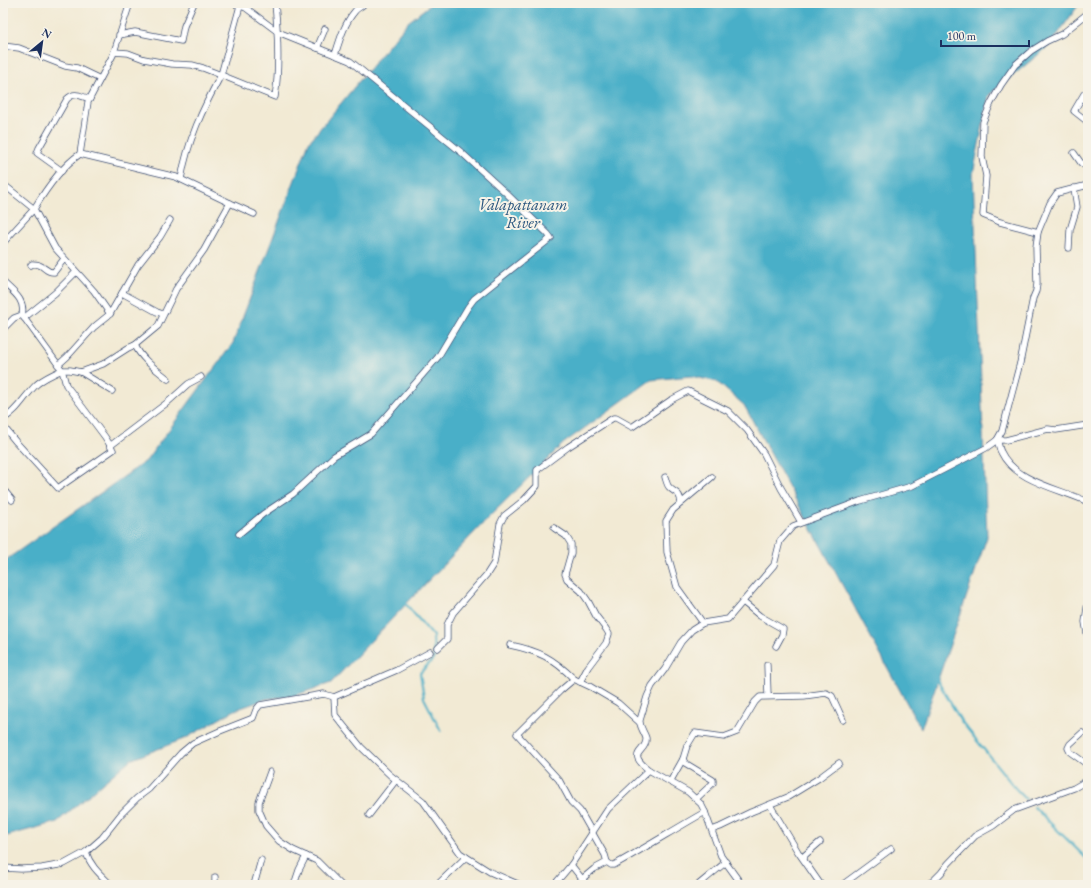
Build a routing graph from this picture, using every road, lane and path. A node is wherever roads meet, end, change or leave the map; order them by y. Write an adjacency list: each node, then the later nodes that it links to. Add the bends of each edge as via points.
1 (130, 3): 10 (street)
2 (194, 3): 10 (street, via 184,26 181,41 135,32)
3 (232, 3): 6 (street)
4 (275, 3): 9 (street)
5 (365, 3): 14 (street, via 356,9 344,26)
6 (240, 6): 9 (street, via 257,15); 15 (street)
7 (1088, 13): 32 (street, via 1062,34 1047,41 1015,65 1001,85 983,122 982,157 986,176 983,215)
8 (325, 29): 12 (street)
9 (278, 32): 12 (street); 15 (street, via 275,97)
10 (119, 35): 13 (street)
11 (3, 46): 16 (street, via 19,48 65,66 77,68)
12 (317, 48): 14 (street)
13 (114, 52): 15 (street, via 172,64 192,65); 16 (street)
14 (335, 55): 64 (street, via 350,61 461,152 551,238 474,299 438,357 371,434 334,456 293,494)
15 (221, 75): 24 (street, via 189,143)
16 (100, 79): 18 (street)
17 (1084, 94): 19 (street, via 1074,112)
18 (90, 99): 21 (street); 23 (street, via 75,94 67,99 37,153)
19 (1088, 122)
20 (1074, 153): 22 (street)
21 (80, 154): 23 (street); 24 (street)
22 (1088, 168)
23 (62, 171): 29 (street)
24 (181, 179): 28 (street)
25 (3, 184): 29 (street)
26 (1088, 185): 27 (street)
27 (1074, 188): 32 (street, via 1057,194 1050,202); 34 (street, via 1077,207 1070,230)
28 (230, 203): 30 (street); 41 (street, via 204,250 176,289)
29 (34, 209): 33 (street); 35 (street, via 55,248)
30 (254, 214)
31 (170, 220): 39 (street, via 138,265)
32 (1038, 232): 54 (street, via 1036,291 1017,375)
33 (3, 244)
34 (1070, 248)
35 (64, 259): 36 (street, via 51,273 40,265); 37 (street)
36 (31, 265)
37 (76, 272): 40 (street, via 94,291); 42 (street, via 55,293)
38 (3, 282): 42 (street, via 22,302)
39 (122, 293): 40 (street); 41 (street)
40 (110, 314): 45 (street)
41 (164, 314): 44 (street, via 158,326)
42 (23, 317): 43 (street, via 14,318); 45 (street)
43 (3, 329)
44 (135, 345): 47 (street, via 103,364); 49 (street)
45 (58, 365): 46 (street)
46 (62, 370): 47 (street); 51 (street, via 43,379); 55 (street, via 66,385)
47 (81, 372): 50 (street)
48 (201, 377): 55 (street, via 188,384)
49 (168, 379)
50 (112, 390)
51 (3, 419)
52 (1088, 425): 54 (street, via 1048,429 1019,438)
53 (3, 426): 55 (street, via 58,488 106,456 113,450)
54 (998, 440): 60 (street, via 1001,452 1014,469 1033,481); 62 (street, via 912,486)
55 (110, 446)
56 (665, 477): 61 (street, via 669,488 676,492)
57 (712, 477): 61 (street)
58 (3, 489): 59 (street)
59 (12, 500)
60 (1088, 502)
61 (681, 503): 67 (street, via 666,520 667,552 677,587)
62 (800, 522): 66 (street, via 780,541 774,565); 71 (street, via 764,454 747,430 728,411 688,391 632,427 613,418 537,470 537,486 504,516 500,524 494,563 453,613 447,625 447,639)
63 (554, 528): 75 (street, via 566,536 571,544 565,574 567,579 581,591 609,634 606,643)
64 (239, 534)
65 (1088, 601): 68 (street, via 1085,622)
66 (743, 602): 67 (street, via 728,619); 70 (street, via 760,616 783,629)
67 (703, 624): 79 (street, via 692,630 681,642 652,686)
68 (1088, 639)
69 (510, 645): 74 (street, via 530,649 544,656 560,665)
70 (776, 646)
71 (438, 648)
72 (430, 652): 77 (street)
73 (767, 665): 76 (street)
74 (574, 679): 75 (street); 94 (street, via 518,734 559,780)
75 (580, 682): 79 (street, via 618,703)
76 (768, 696): 78 (street, via 826,693 832,696); 81 (street, via 760,697 755,702 738,732 724,737 695,733)
77 (334, 698): 86 (street, via 335,715 361,748); 97 (street, via 324,694 260,705 253,718 193,743)
78 (843, 720)
79 (639, 722): 84 (street, via 646,741 638,753 638,758 641,765)
80 (1082, 733): 83 (street, via 1068,748)
81 (683, 759): 88 (street); 89 (street, via 714,783)
82 (839, 763): 90 (street, via 803,788)
83 (1088, 764)
84 (649, 770): 88 (street); 94 (street, via 608,808)
85 (270, 772): 98 (street, via 258,802 266,826 279,841)
86 (396, 780): 92 (street); 99 (street, via 423,801 460,853)
87 (1088, 780): 121 (street, via 1074,788 1014,810 975,836 937,877)
88 (670, 782): 89 (street)
89 (696, 799): 91 (street)
90 (770, 805): 93 (street); 100 (street)
91 (706, 812): 93 (street); 102 (street, via 614,865)
92 (369, 815)
93 (712, 830): 103 (street, via 721,856)
94 (592, 833): 102 (street); 104 (street)
95 (820, 842): 100 (street)
96 (892, 849): 120 (street)
97 (86, 852): 105 (street, via 64,864 42,868); 108 (street, via 98,873)
98 (306, 856): 111 (street, via 298,870); 112 (street, via 316,861)
99 (466, 857): 113 (street); 114 (street, via 490,872)
100 (804, 859): 119 (street)
101 (261, 860): 110 (street)
102 (607, 862): 107 (street)
103 (726, 862): 117 (street); 118 (street)
104 (571, 865): 107 (street); 115 (street)
105 (3, 868)
106 (215, 877): 109 (street)
107 (582, 879): 116 (street)
108 (111, 885)
109 (214, 885)
110 (254, 885)
111 (294, 885)
112 (341, 885)
113 (437, 885)
114 (520, 885)
115 (554, 885)
116 (587, 885)
117 (698, 885)
118 (742, 885)
119 (820, 885)
120 (842, 885)
121 (926, 885)

